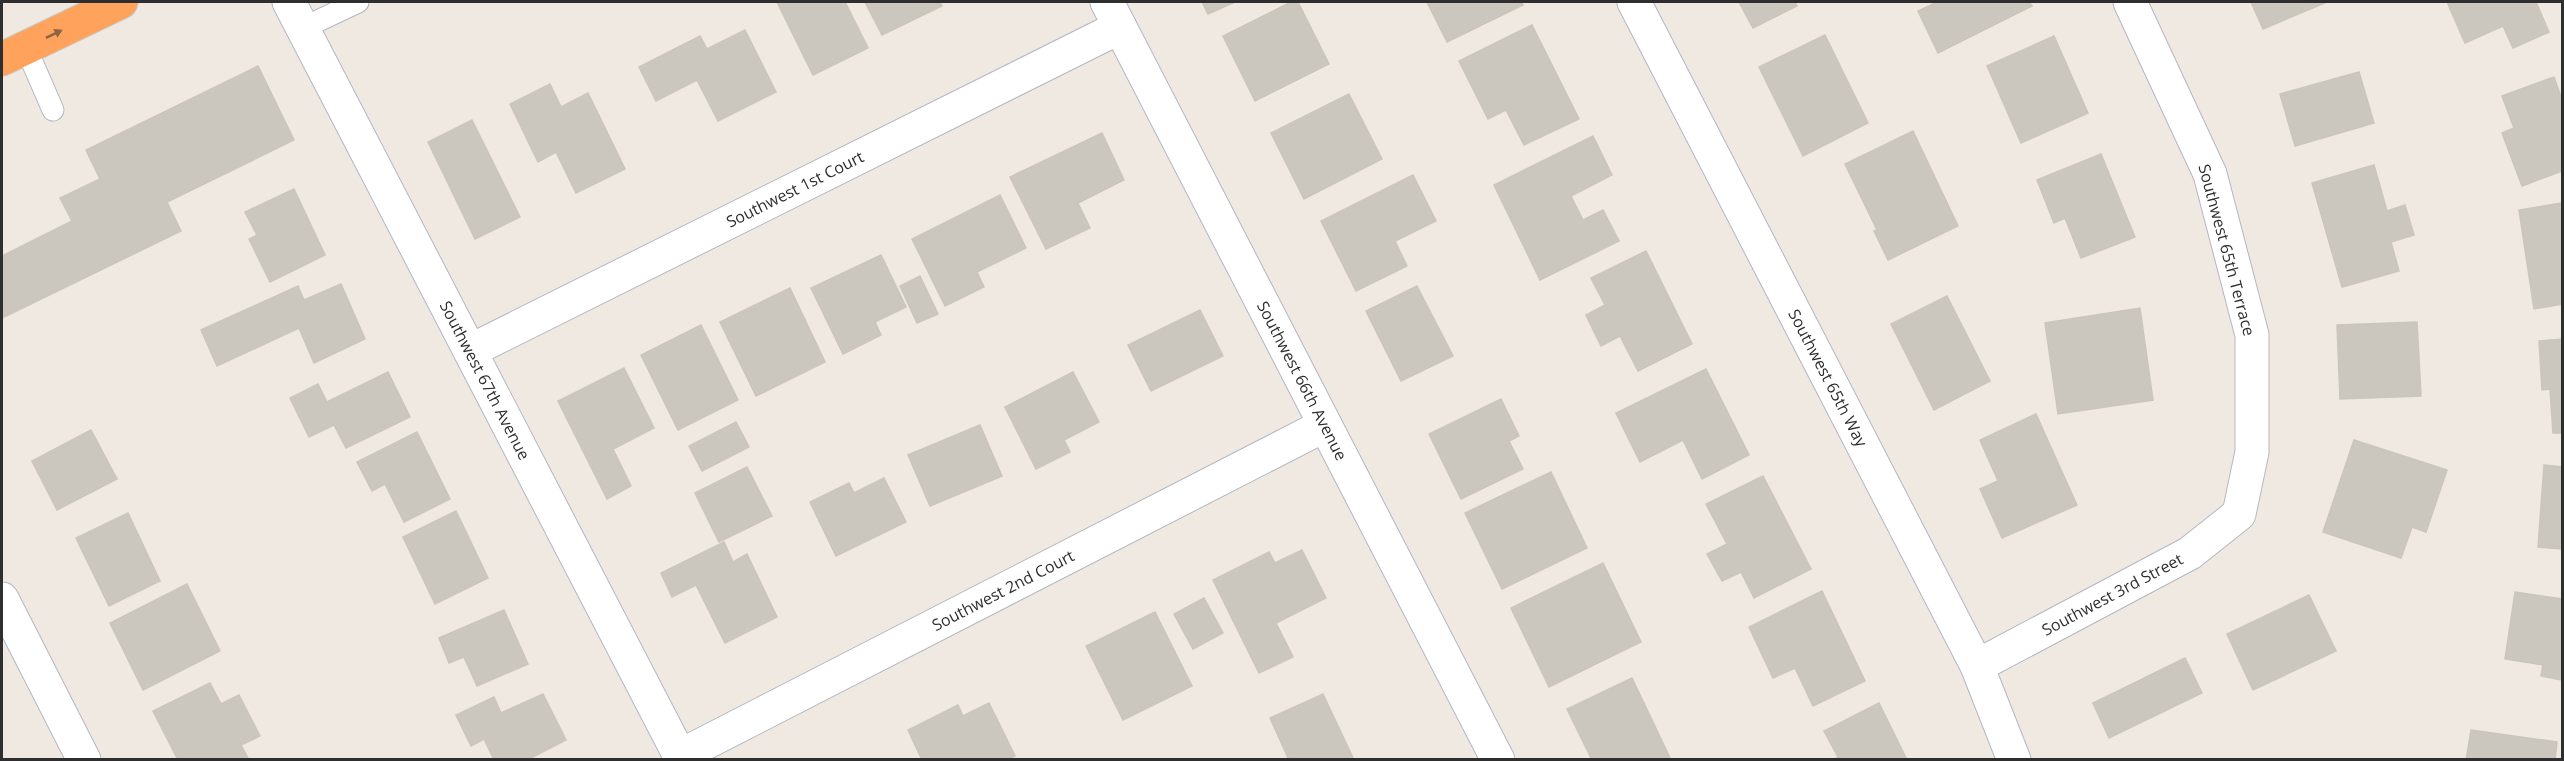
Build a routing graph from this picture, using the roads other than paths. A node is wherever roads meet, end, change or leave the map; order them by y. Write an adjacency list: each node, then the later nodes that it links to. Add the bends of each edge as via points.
1 (121, 2): 7 (highway, one-way to 1)
2 (358, 2): 6 (lane)
3 (1634, 2): 13 (street, Southwest 65th Way)
4 (2130, 2): 11 (street, Southwest 65th Terrace, via 2210,174 2252,335 2252,452)
5 (1113, 14): 9 (street, Southwest 1st Court); 10 (street, Southwest 66th Avenue)
6 (296, 15): 9 (street, Southwest 67th Avenue)
7 (14, 53): 8 (lane)
8 (53, 110)
9 (470, 351): 14 (street, Southwest 67th Avenue)
10 (1324, 425): 14 (street, Southwest 2nd Court); 16 (street, Southwest 66th Avenue)
11 (2239, 514): 13 (street, Southwest 3rd Street, via 2190,554)
12 (2, 599): 15 (street)
13 (1977, 666): 17 (street, Southwest 65th Way)
14 (681, 758)
15 (84, 759)
16 (1498, 759)
17 (2014, 759)

